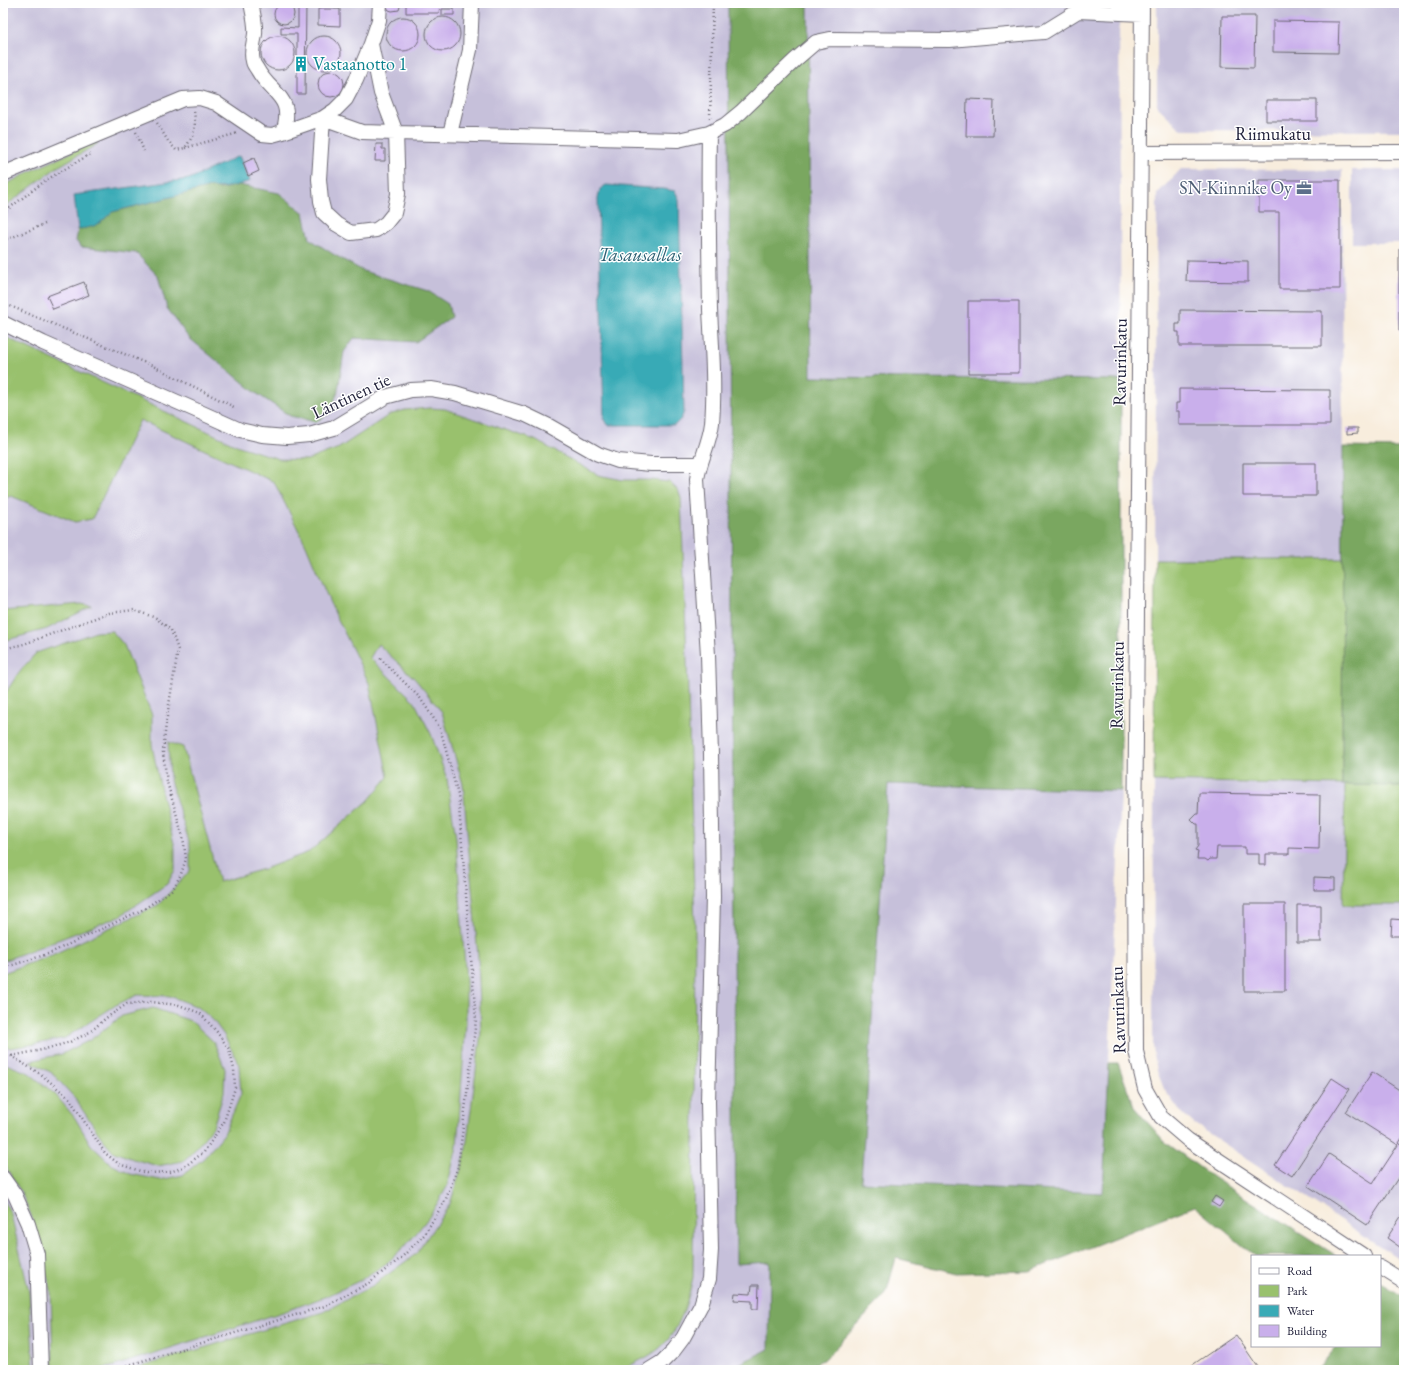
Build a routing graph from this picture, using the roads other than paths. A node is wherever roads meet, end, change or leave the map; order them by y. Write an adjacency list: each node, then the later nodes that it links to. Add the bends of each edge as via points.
1 (251, 3): 7 (street, via 255,33 253,61 262,78 284,102 287,120)
2 (380, 3): 5 (street, via 380,20)
3 (472, 3): 10 (street, via 470,50)
4 (1142, 8): 9 (street, via 1078,11 1044,32 950,40 816,42 741,112 725,125); 12 (street, Ravurinkatu)
5 (371, 44): 6 (street, via 346,99); 8 (street, via 381,93)
6 (323, 118): 7 (street); 8 (street, via 362,132); 8 (street, via 319,179 321,202 324,213 351,233 376,230 394,213 398,194)
7 (283, 132): 13 (street, via 262,134 216,103 193,98 184,99)
8 (396, 133): 10 (street)
9 (709, 133): 10 (street, via 678,140); 15 (street, via 708,239 712,422 710,438)
10 (450, 134)
11 (1404, 152): 12 (street, Riimukatu)
12 (1141, 153): 17 (street, Ravurinkatu, via 1135,855 1136,1051 1145,1089 1161,1117 1188,1140)
13 (3, 174)
14 (3, 323): 15 (street, Läntinen tie, via 240,430 262,435 309,435 334,428 385,397 411,390 431,389 455,393 524,414 598,454 618,461)
15 (700, 464): 21 (street, via 697,479 708,655 711,754 713,897 708,1102 711,1250 709,1279 701,1305 674,1350)
16 (3, 1178): 20 (street, via 16,1195 37,1254)
17 (1362, 1255)
18 (1381, 1268): 19 (street)
19 (1404, 1282)
20 (41, 1370)
21 (649, 1370)

